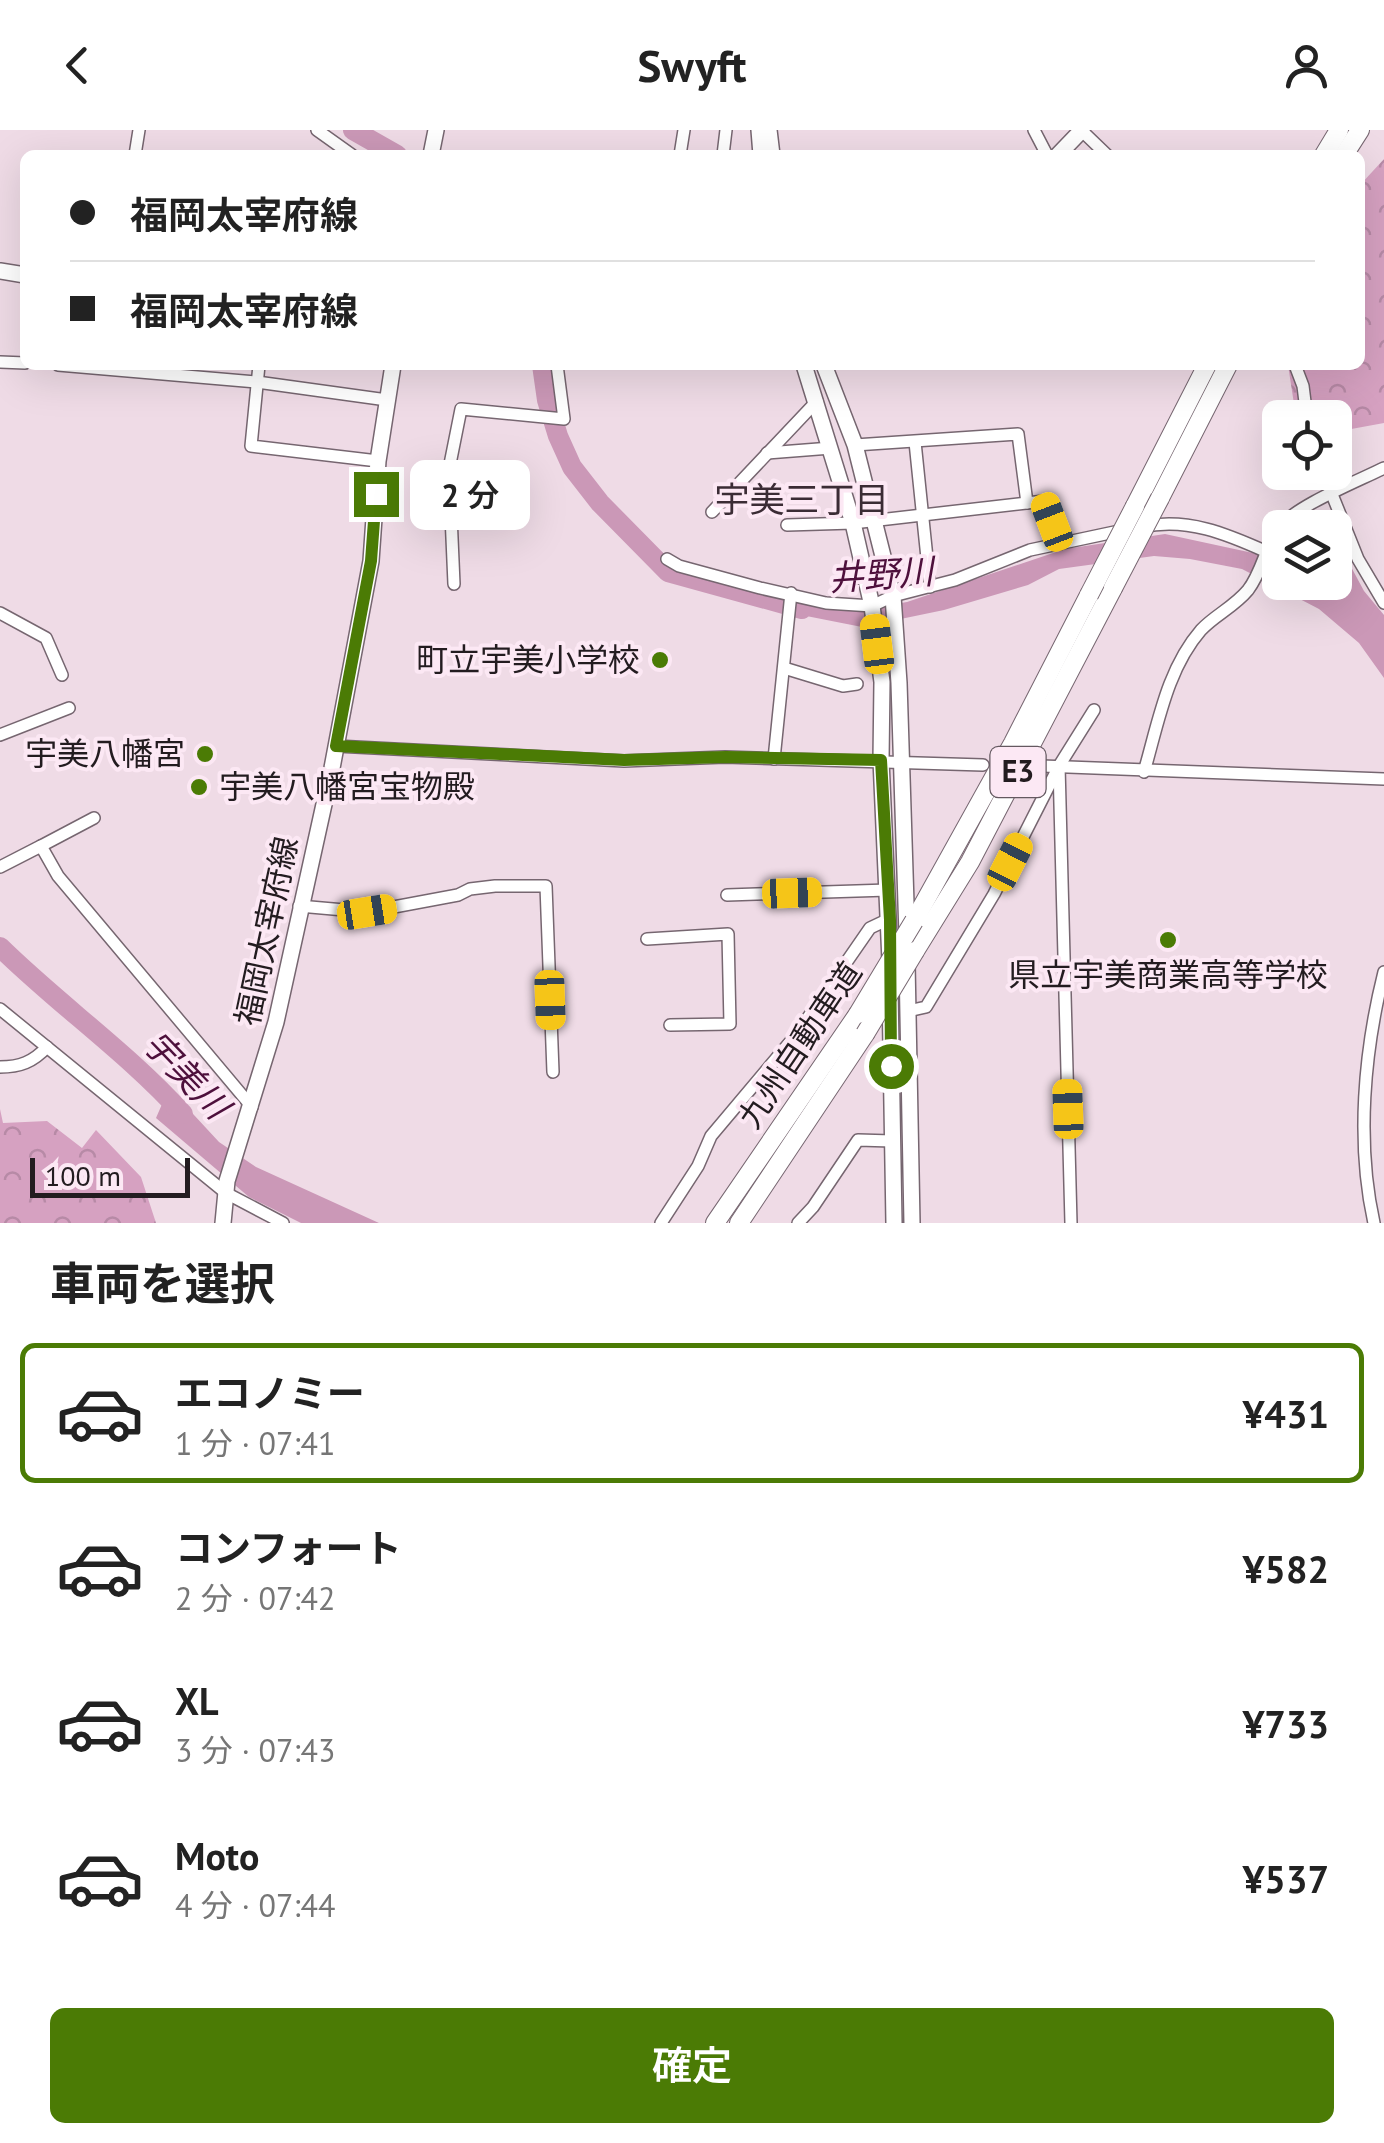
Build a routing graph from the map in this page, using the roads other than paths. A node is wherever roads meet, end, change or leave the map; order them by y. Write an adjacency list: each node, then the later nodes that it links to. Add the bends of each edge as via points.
1 (317, 130): 3 (street)
2 (1079, 133): 4 (street)
3 (345, 150)
4 (1101, 150)
5 (136, 370): 14 (street)
6 (258, 370): 14 (street)
7 (392, 370): 15 (main road, 福岡太宰府線)
8 (558, 370): 37 (street, via 564,419 461,409 449,470)
9 (806, 370): 17 (main road)
10 (826, 370): 19 (main road)
11 (1204, 370): 80 (highway, 九州自動車道 / E3, bridge, via 914,922)
12 (1225, 370): 81 (highway, 九州自動車道 / E3, bridge, via 970,862)
13 (1298, 370): 16 (street)
14 (257, 382): 15 (street); 22 (street, via 251,446)
15 (387, 400): 22 (main road, 福岡太宰府線)
16 (1305, 400)
17 (817, 401): 20 (main road); 21 (street)
18 (916, 442): 19 (street); 26 (street, via 1018,434); 29 (street)
19 (855, 445): 30 (main road)
20 (831, 448): 21 (street); 31 (main road)
21 (767, 452): 28 (street)
22 (378, 461): 50 (main road, 福岡太宰府線, via 371,561)
23 (1384, 468): 25 (street)
24 (1327, 490): 25 (street)
25 (1328, 497): 27 (street); 41 (street)
26 (1027, 503): 29 (street); 33 (street, via 1044,501)
27 (1298, 510)
28 (712, 512)
29 (924, 516): 30 (street); 38 (street)
30 (874, 519): 31 (street); 40 (main road)
31 (853, 523): 32 (street); 42 (main road)
32 (788, 525)
33 (1060, 544): 34 (street, via 1166,522); 38 (street)
34 (1262, 550)
35 (666, 558): 39 (street)
36 (1262, 566): 57 (street, via 1236,604 1203,628 1180,658)
37 (454, 584)
38 (930, 587): 40 (street)
39 (791, 595): 42 (street); 44 (street)
40 (893, 596): 42 (street); 53 (main road)
41 (1384, 603)
42 (872, 606): 52 (main road, via 882,682)
43 (0, 612): 45 (street, via 46,638)
44 (784, 668): 46 (street); 51 (street)
45 (62, 675)
46 (857, 684)
47 (69, 708): 49 (street)
48 (1094, 710): 56 (street)
49 (0, 734)
50 (336, 746): 51 (street, via 606,760); 64 (main road, 福岡太宰府線)
51 (774, 758): 52 (street)
52 (881, 760): 53 (street); 62 (main road)
53 (900, 760): 54 (street); 69 (main road)
54 (983, 765)
55 (1042, 766): 56 (street)
56 (1060, 766): 57 (street); 69 (street, via 926,1007); 85 (street)
57 (1144, 772): 58 (street)
58 (1384, 779)
59 (94, 818): 60 (street)
60 (41, 846): 61 (street); 74 (street, via 58,876)
61 (0, 866)
62 (888, 890): 63 (street); 65 (main road)
63 (728, 895)
64 (299, 906): 73 (street, via 367,912 470,889 546,886); 74 (main road, 福岡太宰府線)
65 (890, 920): 75 (main road); 79 (street, via 870,928 796,1035 711,1136)
66 (647, 938): 70 (street, via 728,934 730,1024)
67 (1384, 972): 86 (street, via 1365,1112)
68 (0, 1008): 71 (street)
69 (908, 1011): 84 (main road)
70 (670, 1025)
71 (47, 1047): 72 (street, via 23,1065); 76 (street)
72 (0, 1067)
73 (553, 1072)
74 (252, 1107): 76 (main road, 福岡太宰府線)
75 (892, 1141): 82 (street, via 858,1140); 83 (main road)
76 (226, 1187): 77 (main road); 78 (street)
77 (222, 1223)
78 (283, 1223)
79 (661, 1223)
80 (716, 1223)
81 (739, 1223)
82 (798, 1223)
83 (894, 1223)
84 (912, 1223)
85 (1070, 1223)
86 (1374, 1223)

